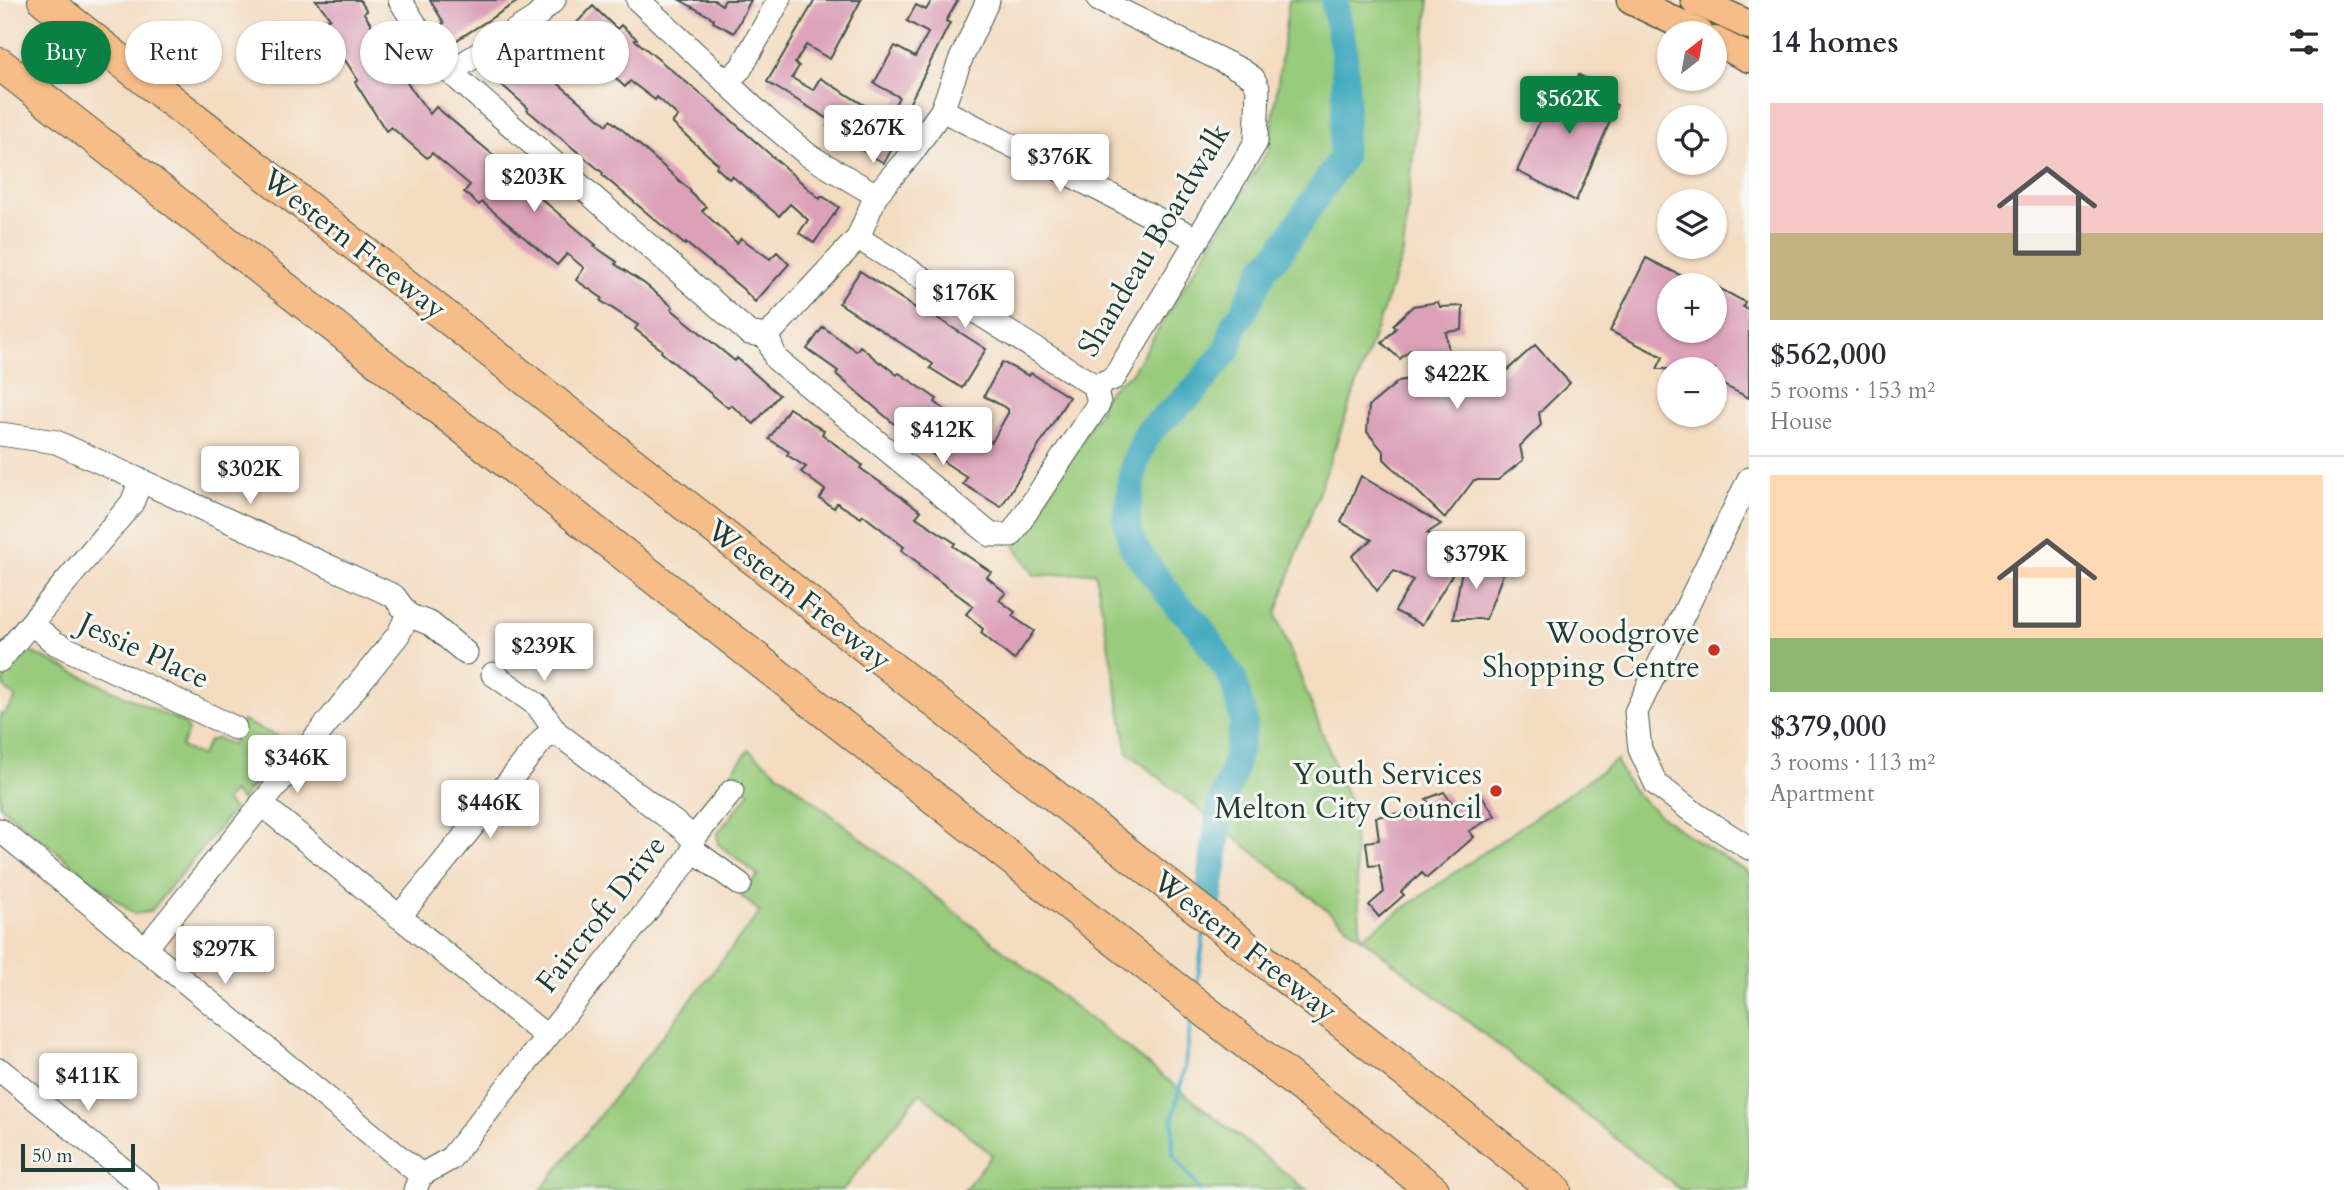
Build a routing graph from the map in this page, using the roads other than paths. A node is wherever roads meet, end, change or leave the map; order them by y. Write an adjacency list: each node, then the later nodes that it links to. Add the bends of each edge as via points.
1 (44, 0): 48 (highway, Western Freeway)
2 (400, 0): 10 (street)
3 (554, 0): 16 (street, via 535,18)
4 (638, 0): 18 (street)
5 (779, 0): 18 (street, via 741,68)
6 (988, 0): 19 (street)
7 (1099, 0): 22 (street, Shandeau Boardwalk, via 1253,78 1258,88 1256,142)
8 (1631, 0): 11 (main road)
9 (1695, 0): 12 (main road)
10 (413, 21)
11 (1674, 21)
12 (1749, 25)
13 (1727, 47): 14 (main road)
14 (1749, 58)
15 (0, 64): 47 (highway)
16 (458, 67)
17 (458, 79): 23 (street, via 749,333)
18 (727, 81): 20 (street, via 808,155)
19 (943, 110): 20 (street); 22 (street)
20 (876, 195): 21 (street)
21 (858, 238): 23 (street); 24 (street)
22 (1197, 239): 24 (street, Shandeau Boardwalk, via 1114,378)
23 (767, 337): 24 (street, via 776,359 991,535 1011,535 1098,402)
24 (1095, 386)
25 (0, 434): 27 (street, via 56,442)
26 (1749, 478): 39 (street, via 1636,712 1640,748 1656,785)
27 (141, 481): 28 (street, via 394,596); 29 (street, via 132,503)
28 (408, 615): 30 (street, via 430,624); 36 (street, via 398,635)
29 (31, 623): 31 (street); 33 (street, Jessie Place, via 55,643)
30 (466, 653)
31 (0, 660)
32 (493, 674): 34 (street, Faircroft Drive, via 537,705)
33 (234, 728)
34 (557, 733): 38 (street, Faircroft Drive, via 673,821); 41 (street, via 544,738)
35 (732, 790): 38 (street)
36 (261, 804): 41 (street); 42 (street)
37 (0, 831): 42 (street)
38 (693, 845): 40 (street); 43 (street, Faircroft Drive, via 685,863)
39 (1749, 848)
40 (740, 884)
41 (399, 916): 43 (street)
42 (145, 949): 45 (street)
43 (546, 1036): 45 (street, Faircroft Drive, via 450,1159)
44 (0, 1070): 46 (street)
45 (418, 1182)
46 (148, 1190)
47 (1433, 1190)
48 (1555, 1190)

